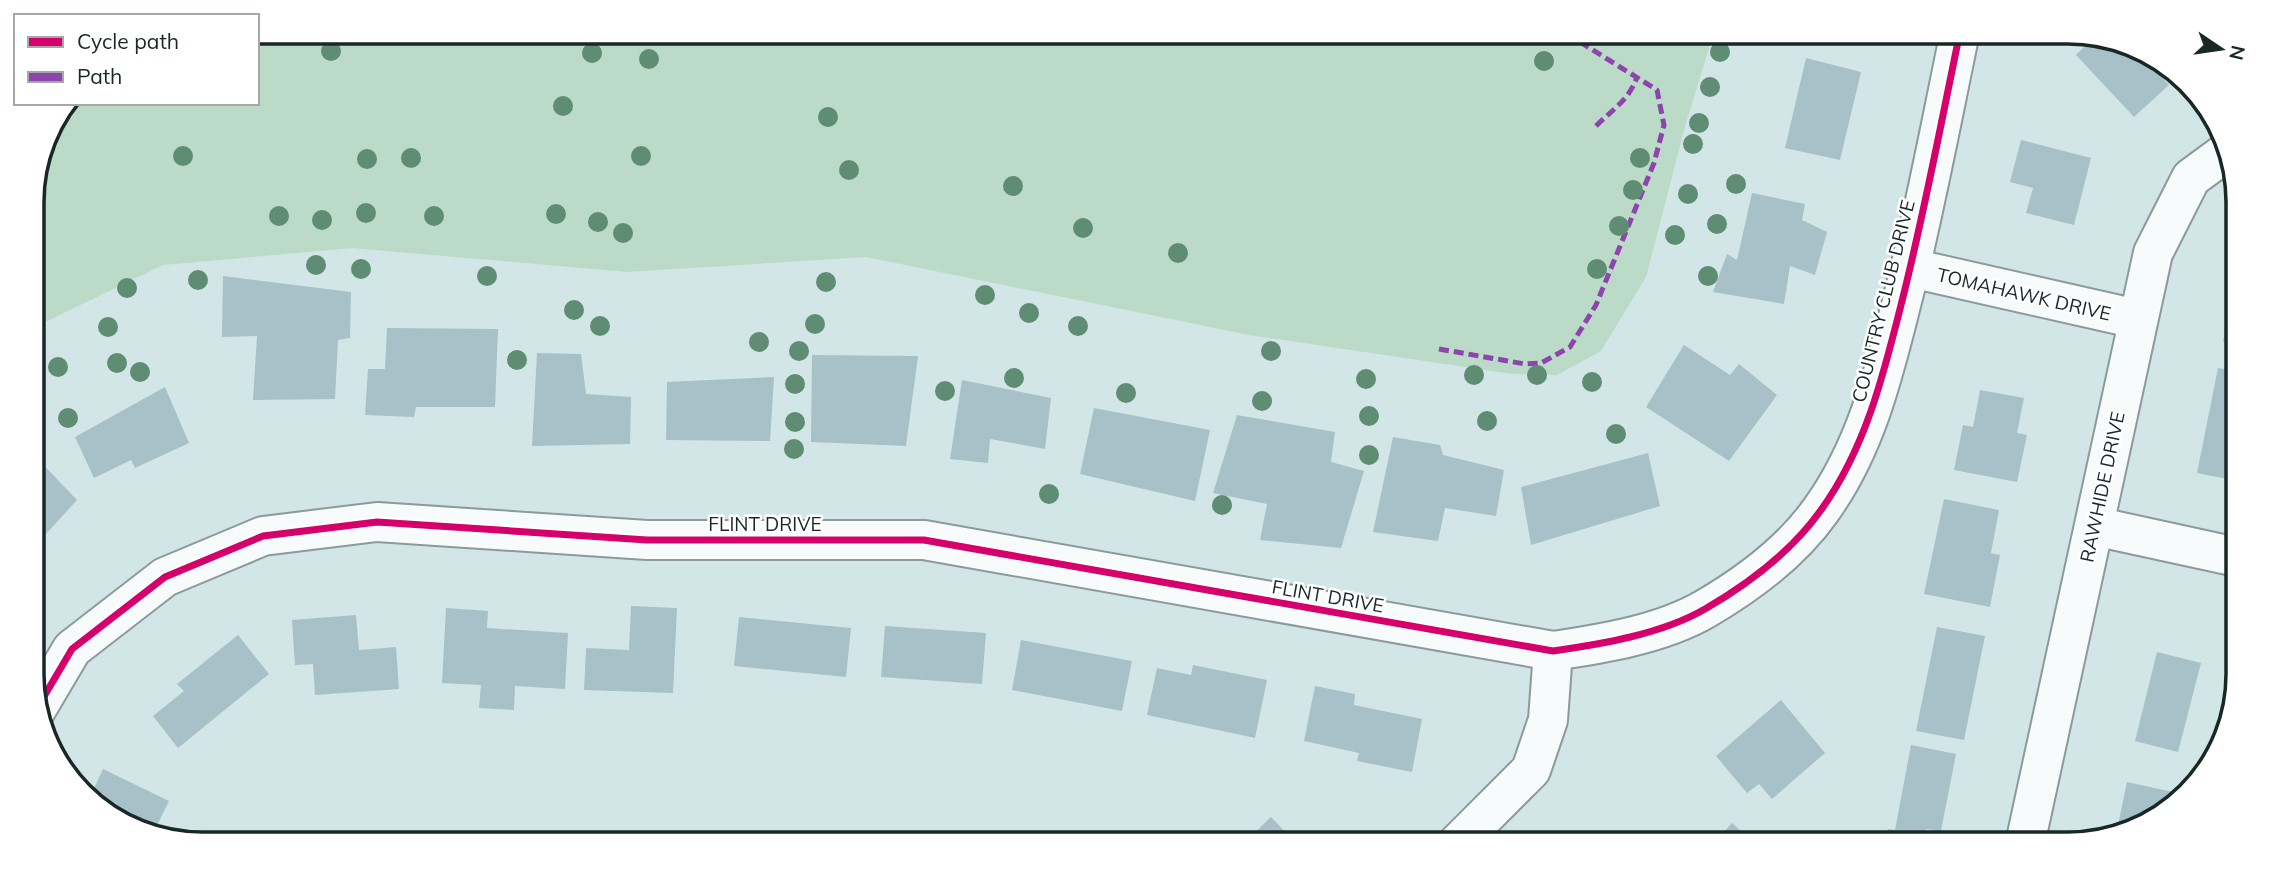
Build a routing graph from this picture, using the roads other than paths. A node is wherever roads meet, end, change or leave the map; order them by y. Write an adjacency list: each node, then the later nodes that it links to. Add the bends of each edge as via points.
1 (1958, 44): 3 (street, COUNTRY CLUB DRIVE)
2 (2220, 157): 4 (street, RAWHIDE DRIVE, via 2191,178 2153,253)
3 (1911, 268): 4 (street, TOMAHAWK DRIVE); 7 (street, COUNTRY CLUB DRIVE, via 1884,376 1858,448 1821,511 1787,550 1703,610 1611,642)
4 (2137, 319): 5 (street, RAWHIDE DRIVE)
5 (2094, 526): 6 (street); 10 (street, RAWHIDE DRIVE)
6 (2226, 555)
7 (1553, 651): 8 (street, FLINT DRIVE, via 924,540 647,540 377,522 263,536 165,577 72,649); 9 (street, via 1548,720 1531,770)
8 (45, 694)
9 (1469, 832)
10 (2028, 832)

